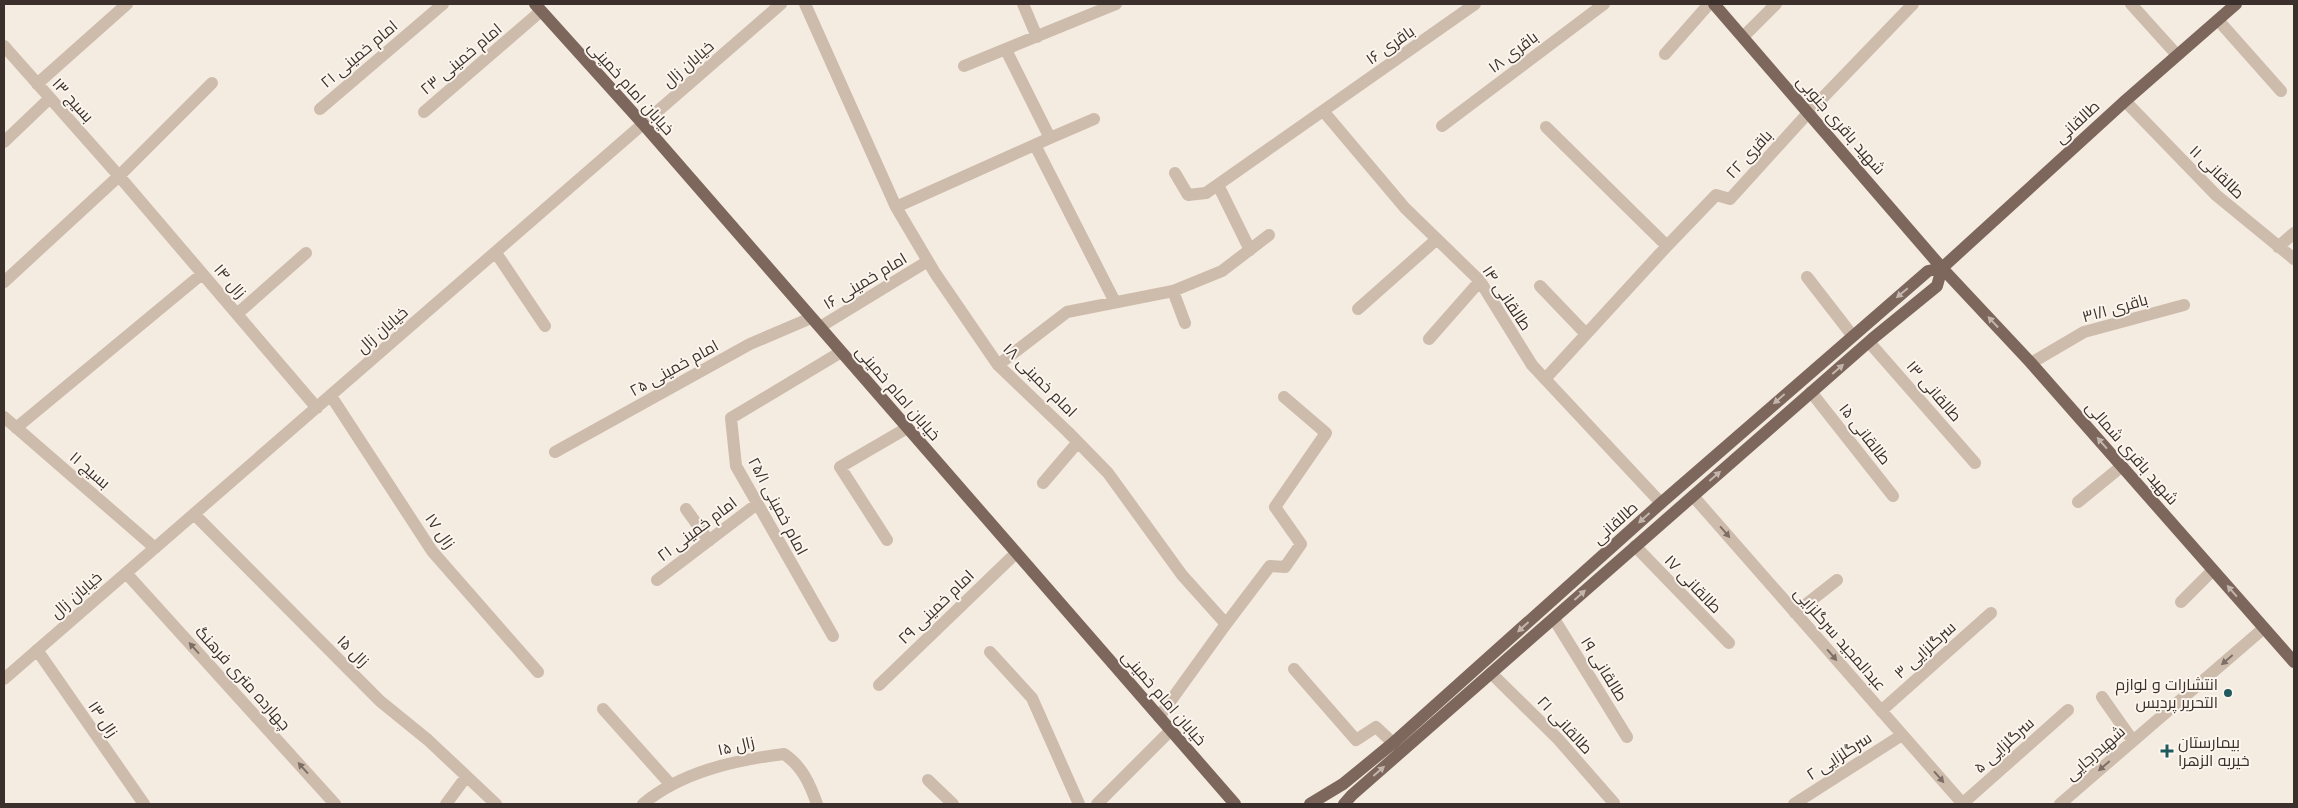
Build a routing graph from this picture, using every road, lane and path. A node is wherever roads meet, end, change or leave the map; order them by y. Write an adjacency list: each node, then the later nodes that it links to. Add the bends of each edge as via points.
1 (127, 4): 25 (street)
2 (443, 4): 29 (street, امام خمینی ۲۱)
3 (781, 4): 34 (street, خیابان زال)
4 (805, 4): 43 (street, امام خمینی ۱۸)
5 (1023, 4): 17 (street)
6 (1116, 4): 17 (street)
7 (1475, 4): 31 (street, باقری ۱۶)
8 (1604, 4): 35 (street, باقری ۱۸)
9 (1709, 4): 21 (street)
10 (1714, 4): 18 (main road, شهید باقری جنوبی)
11 (1776, 4): 18 (street)
12 (1913, 4): 32 (street, باقری ۲۲)
13 (2131, 4): 22 (street)
14 (2236, 4): 16 (main road, طالقانی)
15 (538, 8): 30 (street, امام خمینی ۲۳); 34 (main road, خیابان امام خمینی)
16 (2218, 20): 22 (main road, طالقانی); 26 (street)
17 (1038, 37): 20 (street)
18 (1743, 37): 32 (main road, شهید باقری جنوبی)
19 (4, 46): 25 (street, بسیج ۱۳)
20 (1006, 50): 23 (street); 37 (street)
21 (1665, 54)
22 (2177, 55): 28 (main road, طالقانی)
23 (964, 66)
24 (212, 83): 41 (street)
25 (37, 84): 27 (street, بسیج ۱۳)
26 (2281, 91)
27 (50, 98): 38 (street); 41 (street, بسیج ۱۳)
28 (2125, 101): 48 (street, طالقانی ۱۱, via 2216,195); 54 (main road, طالقانی)
29 (320, 109)
30 (424, 112)
31 (1324, 112): 42 (street, باقری ۱۶); 46 (street, طالقانی ۱۴, via 1405,208)
32 (1809, 112): 47 (street, باقری ۲۲, via 1730,199 1716,195); 54 (main road, شهید باقری جنوبی)
33 (1094, 119): 37 (street)
34 (644, 125): 51 (street, خیابان زال); 65 (main road, خیابان امام خمینی)
35 (1442, 126)
36 (1546, 128): 47 (street)
37 (1050, 138): 39 (street)
38 (4, 142)
39 (1034, 145): 43 (street); 61 (street)
40 (1175, 173): 42 (street, باقری ۱۶, via 1188,195 1206,193)
41 (118, 176): 55 (street, زال ۱۴); 58 (street)
42 (1218, 185): 49 (street)
43 (896, 207): 53 (street, امام خمینی ۱۸)
44 (2294, 233): 48 (street)
45 (1269, 235): 49 (street)
46 (1437, 239): 57 (street, طالقانی ۱۴); 63 (street)
47 (1666, 246): 68 (street, باقری ۲۲)
48 (2278, 246): 52 (street, طالقانی ۱۱)
49 (1250, 250): 60 (street, via 1222,271)
50 (306, 252): 64 (street)
51 (496, 253): 67 (street); 77 (street, خیابان زال)
52 (2294, 259)
53 (928, 262): 65 (street, امام خمینی ۱۶); 74 (street, امام خمینی ۱۸)
54 (1942, 268): 69 (main road, طالقانی, one-way to 69, via 1928,271); 71 (main road, طالقانی, via 1937,286); 73 (main road, شهید باقری شمالی, one-way to 54)
55 (202, 274): 64 (street, زال ۱۴); 81 (street)
56 (1807, 277): 69 (street)
57 (1480, 281): 70 (street); 75 (street, طالقانی ۱۴, via 1532,365)
58 (4, 282)
59 (1540, 286): 68 (street)
60 (1173, 290): 61 (street); 66 (street)
61 (1116, 302): 74 (street, via 1067,312)
62 (2184, 305): 73 (street, باقری ۳۱/۱, via 2084,332)
63 (1358, 309)
64 (237, 314): 79 (street, زال ۱۴)
65 (816, 323): 72 (main road, خیابان امام خمینی); 84 (street, امام خمینی ۲۵, via 750,344)
66 (1185, 323)
67 (545, 326)
68 (1586, 334): 75 (street, باقری ۲۲)
69 (1852, 335): 92 (main road, طالقانی, one-way to 92)
70 (1429, 339)
71 (1869, 342): 76 (main road, طالقانی, one-way to 71); 85 (street, طالقانی ۱۳)
72 (841, 352): 82 (main road, خیابان امام خمینی); 91 (street, امام خمینی ۲۵/۱, via 731,418 736,466)
73 (2031, 363): 86 (main road, شهید باقری شمالی, one-way to 73)
74 (998, 365): 83 (street, امام خمینی ۱۸)
75 (1545, 379): 92 (street, طالقانی ۱۴)
76 (1811, 392): 88 (main road, طالقانی, one-way to 76); 89 (street, طالقانی ۱۵)
77 (331, 396): 79 (street, خیابان زال); 116 (street, زال ۱۷, via 432,551)
78 (1284, 397): 108 (street, via 1326,433 1275,507 1301,544 1284,567 1270,566)
79 (316, 408): 94 (street, خیابان زال)
80 (4, 417): 81 (street, بسیج ۱۱)
81 (16, 428): 98 (street, بسیج ۱۱)
82 (907, 428): 95 (street, via 840,467); 99 (main road, خیابان امام خمینی)
83 (1078, 442): 87 (street); 108 (street, امام خمینی ۱۸, via 1108,473 1182,575)
84 (555, 452)
85 (1975, 463)
86 (2122, 466): 90 (street); 100 (main road, شهید باقری شمالی)
87 (1043, 483)
88 (1693, 496): 97 (main road, طالقانی); 105 (street, عبدالمجید سرگلزایی, one-way to 105)
89 (1892, 496)
90 (2078, 502)
91 (757, 504): 96 (street, امام خمینی ۲۱); 110 (street, امام خمینی ۲۵/۱)
92 (1661, 504): 129 (main road, طالقانی, one-way to 129)
93 (686, 509): 96 (street)
94 (194, 514): 98 (street, خیابان زال); 130 (street, زال ۱۵, via 380,700)
95 (887, 540)
96 (709, 541): 102 (street, امام خمینی ۲۱)
97 (1634, 546): 107 (main road, طالقانی, one-way to 97); 111 (street, طالقانی ۱۷)
98 (155, 548): 101 (street, خیابان زال)
99 (1016, 553): 119 (street, امام خمینی ۲۹); 124 (main road, خیابان امام خمینی)
100 (2213, 570): 104 (street); 109 (main road, شهید باقری شمالی, one-way to 100)
101 (126, 573): 112 (street, خیابان زال); 135 (street, چهارده متری فرهنگ, one-way to 101)
102 (657, 580)
103 (1837, 580): 105 (street)
104 (2181, 602)
105 (1795, 613): 123 (street, عبدالمجید سرگلزایی, one-way to 123)
106 (1991, 613): 123 (street, سرگلزایی ۳)
107 (1554, 619): 117 (main road, طالقانی); 127 (street, طالقانی ۱۹)
108 (1226, 624): 124 (street)
109 (2264, 628): 114 (main road, شهید باقری شمالی); 128 (street, شهیدرجایی, one-way to 128)
110 (832, 636)
111 (1729, 643)
112 (37, 650): 118 (street, خیابان زال); 134 (street, زال ۱۳)
113 (990, 652): 141 (street, via 1032,698)
114 (2292, 657)
115 (1294, 669): 129 (street, via 1356,740 1376,727)
116 (538, 672)
117 (1491, 673): 133 (street, طالقانی ۲۱, via 1558,739); 145 (main road, طالقانی, one-way to 117)
118 (4, 679)
119 (879, 685)
120 (2102, 697): 128 (street)
121 (603, 709): 132 (street)
122 (2068, 710): 147 (street, سرگلزایی ۵)
123 (1881, 711): 126 (street, عبدالمجید سرگلزایی)
124 (1159, 717): 125 (main road, خیابان امام خمینی)
125 (1171, 730): 142 (street); 143 (main road, خیابان امام خمینی)
126 (1902, 735): 146 (street, سرگلزایی ۲); 147 (street, عبدالمجید سرگلزایی, one-way to 147)
127 (1627, 737)
128 (2133, 741): 148 (street, شهیدرجایی, one-way to 148)
129 (1393, 743): 144 (main road, طالقانی, via 1343,784)
130 (466, 777): 136 (street); 137 (street, زال ۱۵)
131 (928, 780): 140 (street)
132 (671, 785): 138 (street, زال ۱۵, via 659,790); 139 (street, زال ۱۵, via 724,765 784,754 795,761 804,774)
133 (1614, 803)
134 (144, 804)
135 (335, 804)
136 (446, 804)
137 (496, 804)
138 (643, 804)
139 (817, 804)
140 (953, 804)
141 (1079, 804)
142 (1096, 804)
143 (1235, 804)
144 (1310, 804)
145 (1344, 804)
146 (1794, 804)
147 (1962, 804)
148 (2060, 804)

